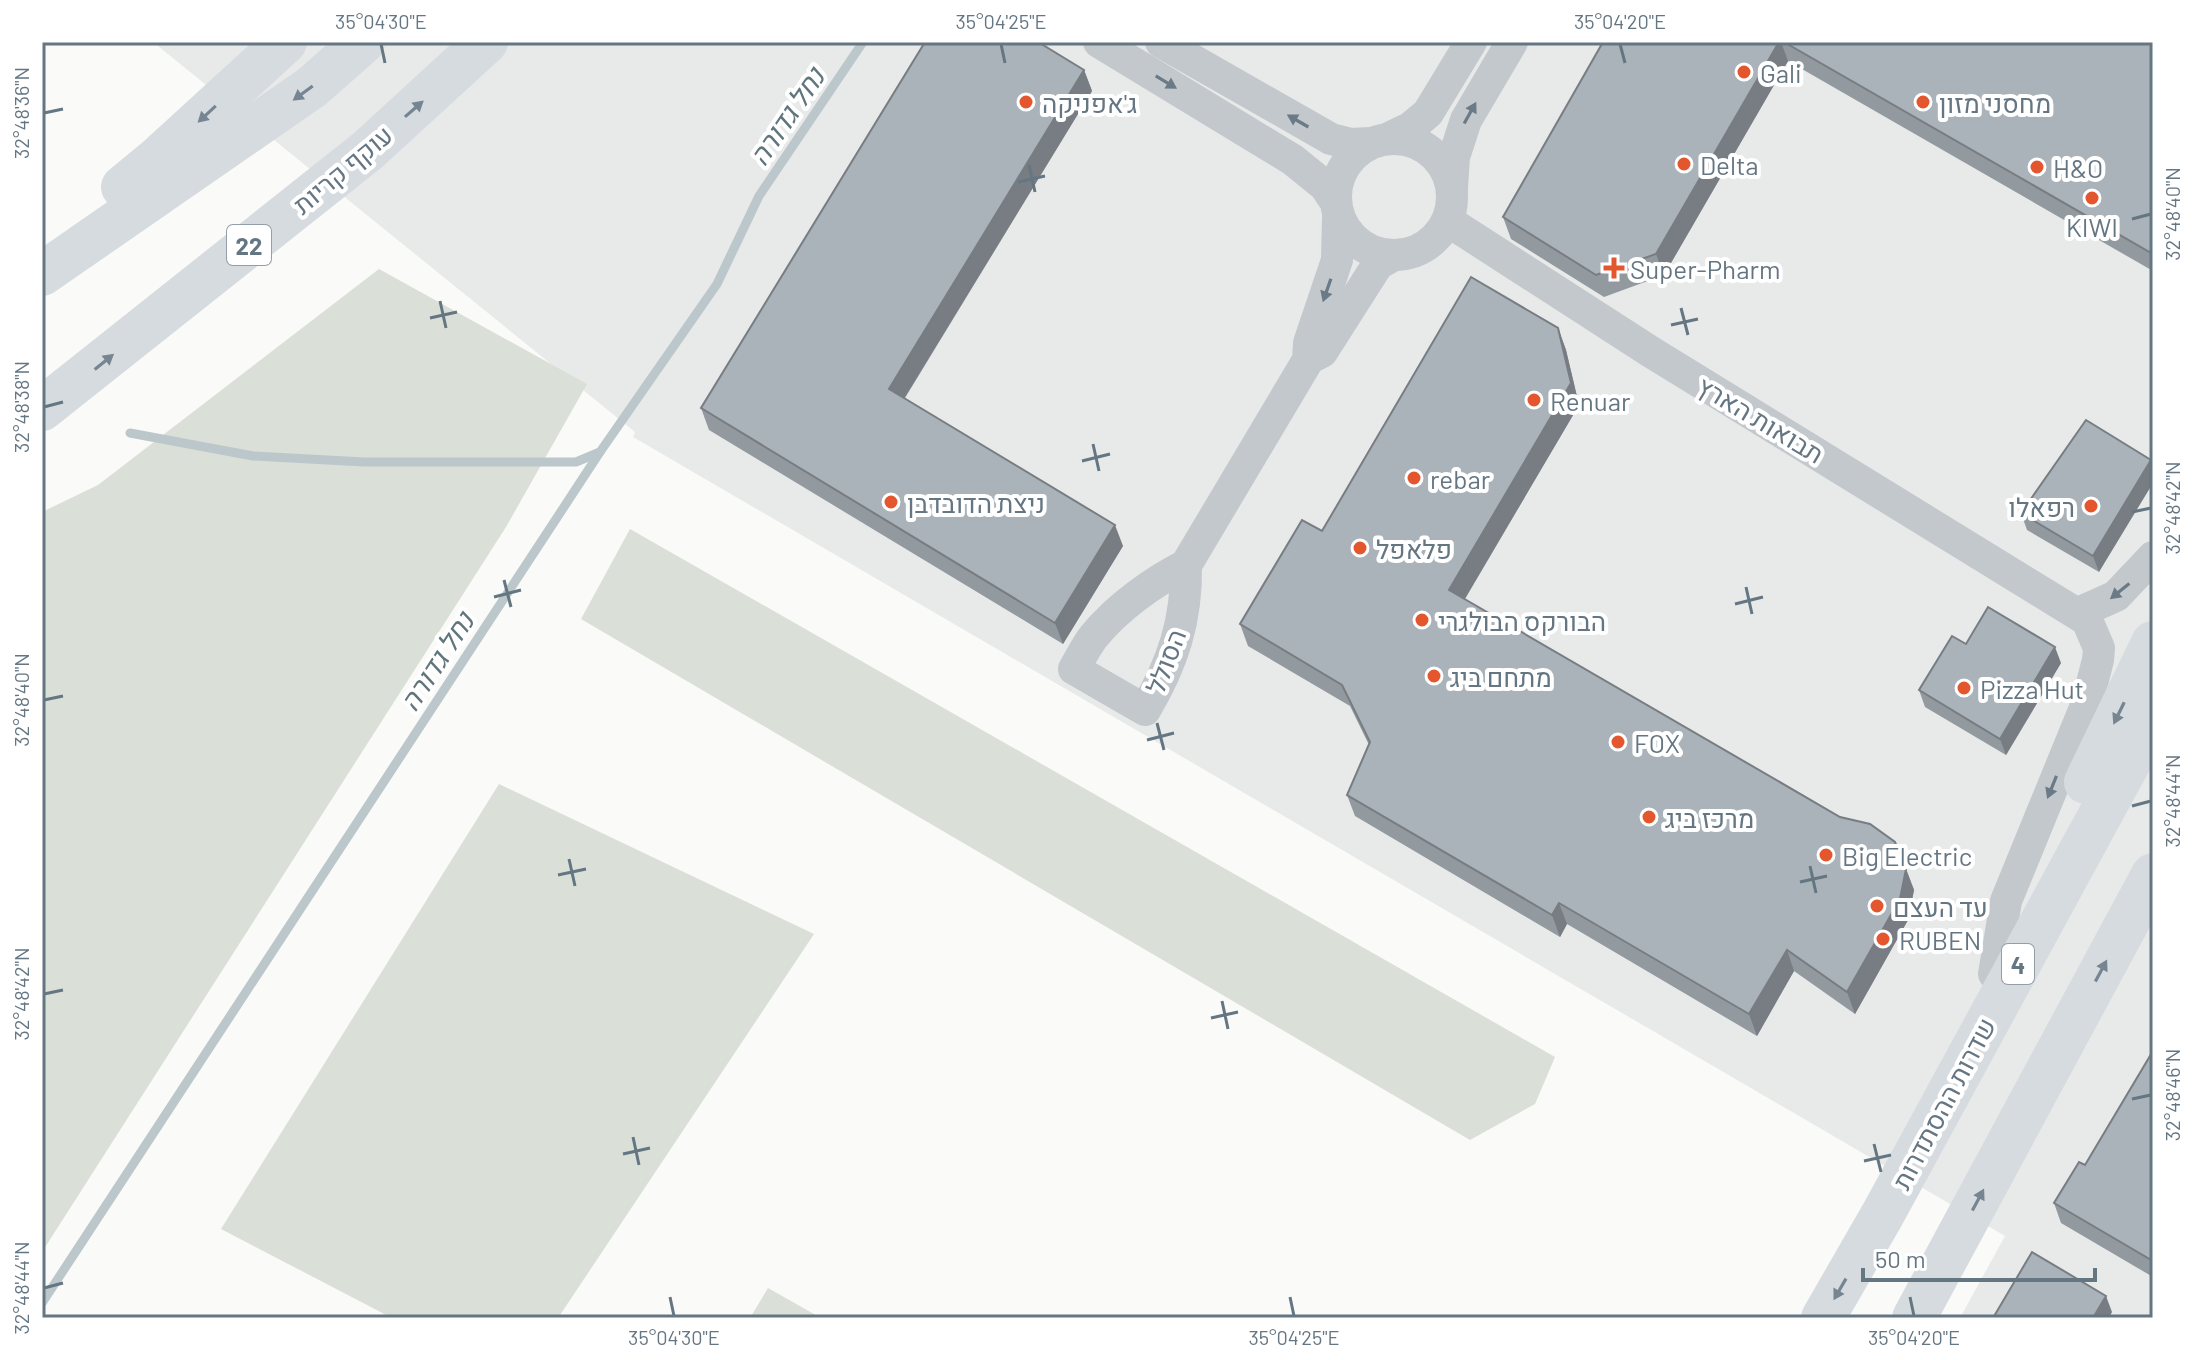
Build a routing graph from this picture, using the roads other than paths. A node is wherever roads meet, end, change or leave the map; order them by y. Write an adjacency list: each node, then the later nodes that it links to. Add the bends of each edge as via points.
1 (285, 42): 12 (highway, one-way to 12, via 157,159)
2 (363, 42): 14 (highway, one-way to 14, via 312,87)
3 (486, 42): 16 (highway, עוקף קריות / 22, one-way to 3, via 367,151)
4 (1099, 42): 10 (street, one-way to 10, via 1293,160 1325,186)
5 (1161, 42): 8 (street, one-way to 5, via 1351,144 1331,139)
6 (1471, 42): 8 (street, via 1428,113)
7 (1512, 42): 9 (street, one-way to 7, via 1454,157 1466,120)
8 (1380, 141): 9 (street, via 1407,140 1425,147 1438,158); 10 (street, via 1355,153 1343,167 1336,184)
9 (1452, 188): 11 (street)
10 (1337, 210): 13 (street, via 1347,234 1360,245); 15 (street, one-way to 15, via 1337,260)
11 (1448, 221): 13 (street, via 1425,247); 19 (street, תבואות הארץ)
12 (42, 251)
13 (1392, 256): 15 (street, via 1378,264 1322,352)
14 (42, 274)
15 (1308, 360): 18 (street)
16 (42, 409)
17 (2153, 557): 19 (street, one-way to 19, via 2116,596)
18 (1186, 565)
19 (2078, 613): 23 (street, one-way to 23, via 2096,636 2098,660 2087,703 2006,901)
20 (2153, 643): 23 (highway, one-way to 23)
21 (2153, 718): 24 (highway, שדרות ההסתדרות / 4)
22 (2149, 886): 26 (highway, one-way to 22)
23 (1994, 974): 24 (highway)
24 (1884, 1212): 25 (highway, שדרות ההסתדרות / 4, one-way to 25)
25 (1823, 1318)
26 (1914, 1318)

